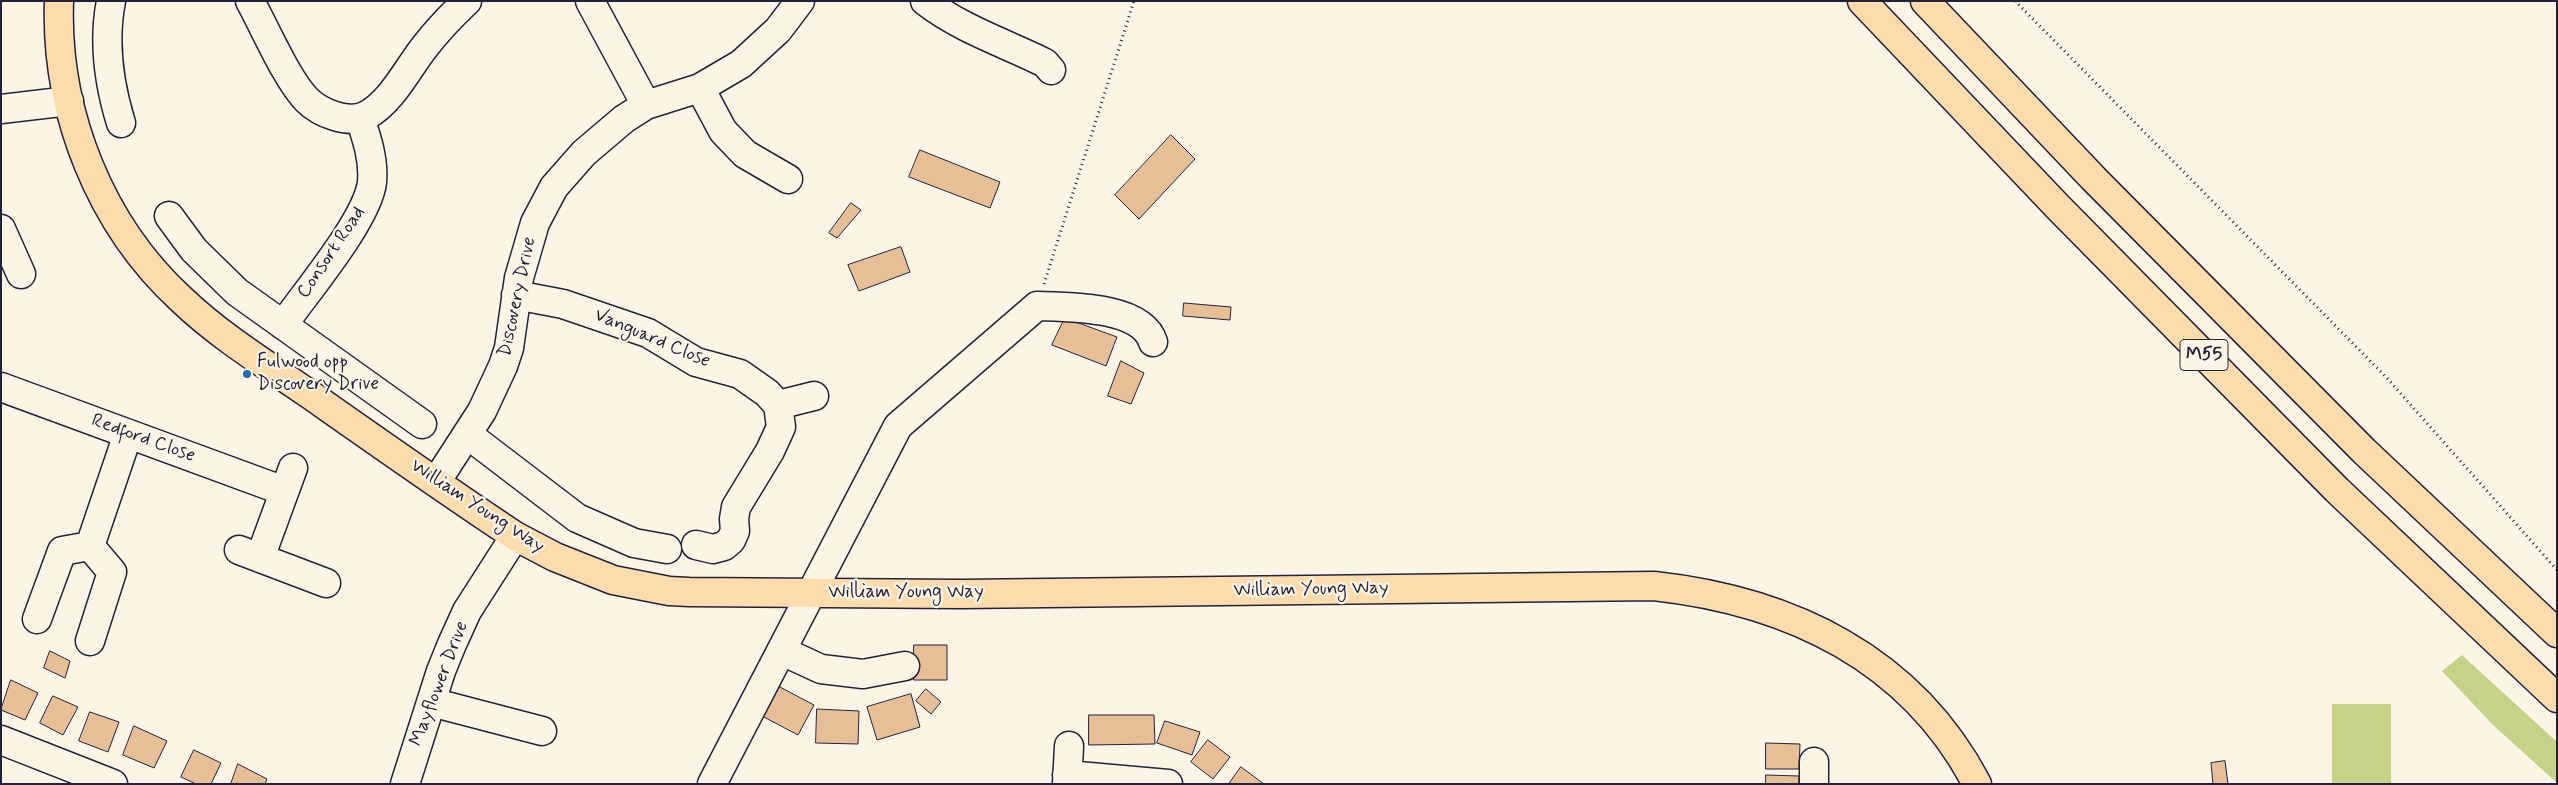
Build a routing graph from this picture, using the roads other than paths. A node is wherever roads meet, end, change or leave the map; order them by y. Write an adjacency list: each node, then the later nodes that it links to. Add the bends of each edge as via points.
1 (60, 1): 12 (main road, William Young Way)
2 (111, 1): 16 (street, via 107,52 111,91)
3 (250, 1): 15 (street, via 307,100 325,113)
4 (467, 1): 15 (street, via 435,33 384,101)
5 (590, 1): 13 (street)
6 (800, 1): 11 (street, Discovery Drive, via 778,30 741,64)
7 (925, 1): 10 (street, via 980,34 1045,63)
8 (1862, 1): 42 (main road, M55, via 2057,206 2323,476)
9 (1924, 1): 38 (main road, M55, via 2094,179 2364,451)
10 (1051, 70)
11 (700, 88): 13 (street, Discovery Drive); 17 (street, via 723,131 745,154)
12 (69, 102): 14 (street); 30 (main road, William Young Way, via 84,152 102,193 135,249 155,274 219,332)
13 (646, 105): 21 (street, Discovery Drive, via 584,153 554,187 534,223)
14 (1, 109)
15 (360, 118): 22 (street, Consort Road, via 370,147 372,165 368,198 350,231)
16 (121, 123)
17 (788, 179)
18 (169, 216): 22 (street, via 194,250 218,274)
19 (1, 229): 20 (street)
20 (21, 274)
21 (516, 295): 26 (street, Vanguard Close, via 563,304 648,333 696,362 740,374); 29 (street, Discovery Drive, via 509,348 503,366)
22 (283, 325): 27 (street)
23 (1153, 342): 36 (street, via 1143,325 1123,316 1073,307 1038,306 898,426)
24 (1, 387): 28 (street, Redford Close)
25 (814, 396): 26 (street)
26 (778, 405): 32 (street, via 781,427 736,507 735,531 731,540 713,549)
27 (422, 424)
28 (128, 434): 33 (street); 35 (street, Redford Close, via 289,479 250,554)
29 (467, 434): 30 (street, Discovery Drive); 34 (street, via 577,518 634,542)
30 (436, 482): 31 (main road, William Young Way)
31 (515, 536): 36 (main road, William Young Way, via 555,557 625,584 689,592); 43 (street, Mayflower Drive, via 468,611)
32 (696, 545)
33 (90, 546): 37 (street, via 62,551); 39 (street, via 112,572)
34 (667, 549)
35 (326, 583)
36 (813, 592): 40 (street); 52 (main road, William Young Way, via 981,594 1654,586 1686,590 1789,619 1866,656 1906,688 1934,718)
37 (37, 619)
38 (2557, 633)
39 (90, 641)
40 (782, 651): 41 (street, via 821,669 863,674); 50 (street)
41 (904, 666)
42 (2557, 698)
43 (431, 702): 44 (street); 49 (street, Mayflower Drive)
44 (542, 731)
45 (1, 740): 48 (street)
46 (1069, 746): 47 (street)
47 (1067, 779): 51 (street)
48 (113, 784)
49 (405, 784)
50 (712, 784)
51 (1168, 784)
52 (1977, 784)

